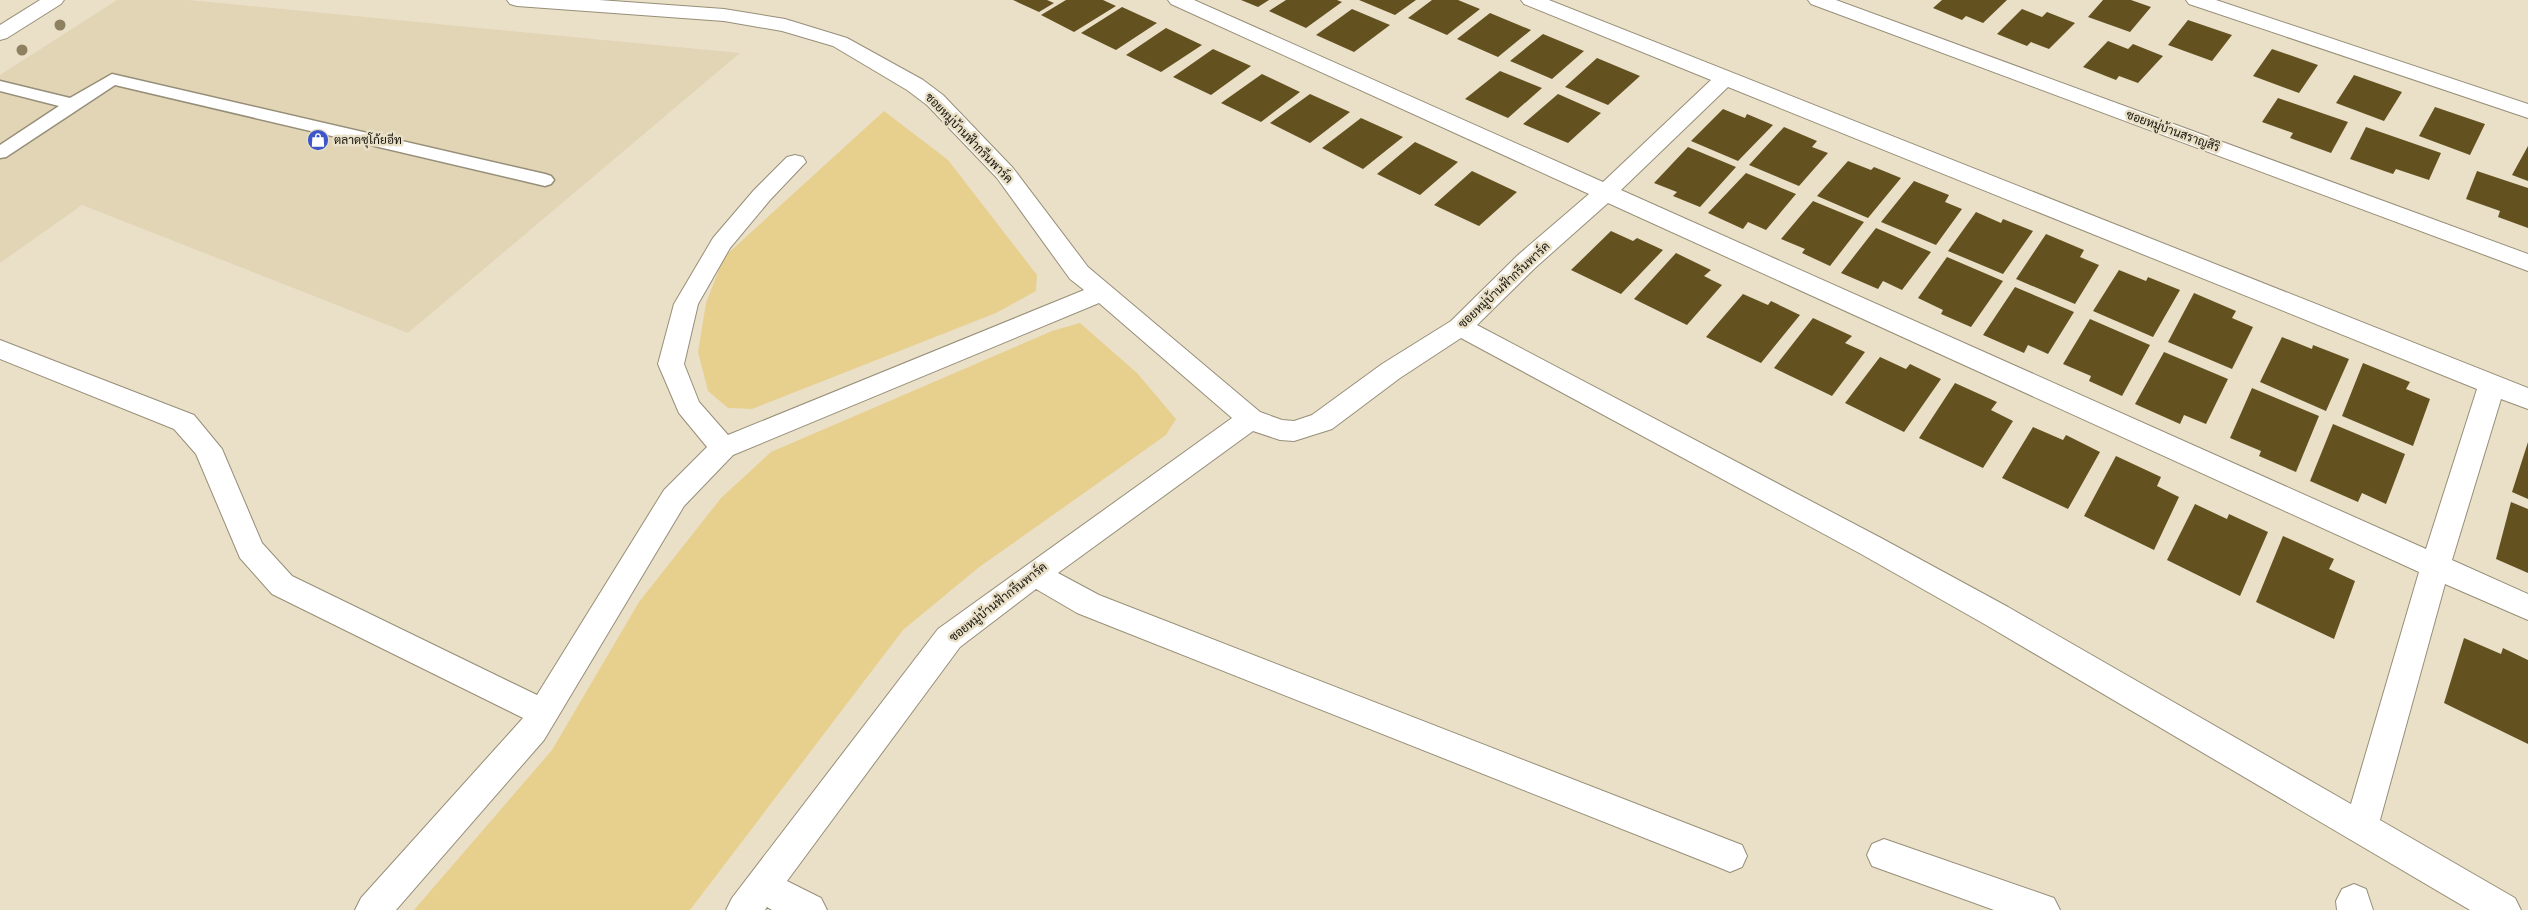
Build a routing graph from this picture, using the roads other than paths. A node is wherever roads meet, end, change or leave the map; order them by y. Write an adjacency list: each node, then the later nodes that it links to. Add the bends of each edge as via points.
1 (54, 0): 7 (street)
2 (517, 0): 17 (street, ซอยหมู่บ้านฟ้ากรีนพาร์ค, via 724,15 785,24 840,42 915,84 935,100 1005,173 1079,273)
3 (1178, 0): 15 (street)
4 (1531, 0): 8 (street)
5 (1818, 0): 16 (street, ซอยหมู่บ้านสราญสิริ)
6 (2196, 0): 11 (street)
7 (0, 34)
8 (1724, 78): 15 (street, ซอยหมู่บ้านฟ้ากรีนพาร์ค); 20 (street)
9 (0, 86): 10 (lane)
10 (73, 104): 12 (lane); 14 (lane, via 112,79)
11 (2528, 111)
12 (0, 153)
13 (795, 162): 23 (street, via 721,244 686,304 671,364 688,406)
14 (545, 180)
15 (1604, 194): 18 (street, ซอยหมู่บ้านฟ้ากรีนพาร์ค, via 1528,260); 24 (street)
16 (2528, 262)
17 (1101, 292): 22 (street, ซอยหมู่บ้านฟ้ากรีนพาร์ค); 23 (street)
18 (1460, 327): 22 (street, ซอยหมู่บ้านฟ้ากรีนพาร์ค, via 1391,371 1322,422 1294,431 1280,430); 28 (street, via 1997,616)
19 (0, 350): 27 (street, via 184,422 208,449 250,550 282,585)
20 (2492, 385): 21 (street); 24 (street)
21 (2528, 399)
22 (1250, 419): 25 (street, ซอยหมู่บ้านฟ้ากรีนพาร์ค)
23 (723, 448): 27 (street, via 674,498)
24 (2435, 567): 26 (street); 28 (street)
25 (1034, 574): 30 (street, via 1088,604); 31 (street, ซอยหมู่บ้านฟ้ากรีนพาร์ค, via 949,638)
26 (2528, 608)
27 (543, 713): 32 (street, via 533,730)
28 (2361, 828): 35 (street)
29 (1884, 855): 34 (street)
30 (1730, 856)
31 (753, 898): 33 (street)
32 (373, 910)
33 (808, 910)
34 (2042, 910)
35 (2503, 910)

